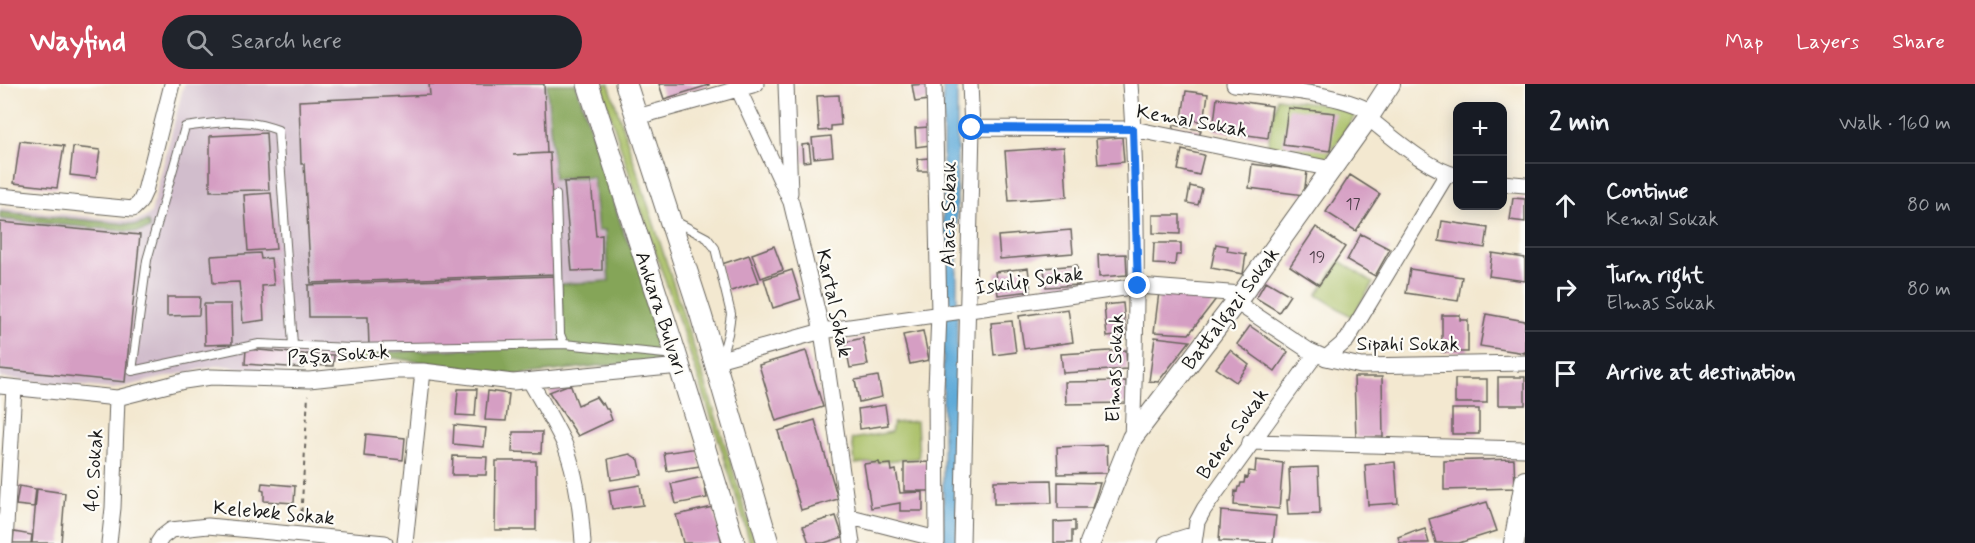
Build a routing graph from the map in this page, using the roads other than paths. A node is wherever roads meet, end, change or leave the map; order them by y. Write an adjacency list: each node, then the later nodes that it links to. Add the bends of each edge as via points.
1 (172, 84): 22 (street, via 145,191 133,209)
2 (588, 84): 34 (main road, Ankara Bulvarı)
3 (626, 84): 14 (main road, Ankara Bulvarı)
4 (756, 84): 11 (street)
5 (786, 84): 23 (street)
6 (934, 84): 28 (street)
7 (970, 84): 15 (street, Alaca Sokak)
8 (1130, 84): 16 (street, Elmas Sokak)
9 (1234, 84): 12 (street)
10 (1390, 84): 13 (street, Battalgazi Sokak)
11 (737, 86): 14 (street); 23 (street, Kartal Sokak)
12 (1284, 87): 13 (street, via 1352,103)
13 (1370, 115): 17 (street, Battalgazi Sokak); 18 (street, via 1422,158)
14 (637, 117): 24 (main road, Ankara Bulvarı)
15 (972, 128): 16 (street, Kemal Sokak); 27 (street, Alaca Sokak)
16 (1133, 129): 17 (street, Kemal Sokak); 25 (street, Elmas Sokak)
17 (1332, 169): 26 (street, Battalgazi Sokak)
18 (1453, 175): 32 (street, Beher Sokak, via 1347,340)
19 (1507, 183): 20 (street)
20 (1525, 185)
21 (556, 195): 30 (lane, via 560,334)
22 (0, 196)
23 (791, 202): 29 (street, Kartal Sokak)
24 (670, 218): 33 (lane, via 706,238 715,248 731,314); 54 (main road, Ankara Bulvarı)
25 (1138, 286): 26 (street, İskilip Sokak); 27 (street, İskilip Sokak); 40 (street, Elmas Sokak)
26 (1239, 298): 32 (street, Sipahi Sokak); 40 (street, Battalgazi Sokak)
27 (963, 310): 28 (street, İskilip Sokak); 56 (street, Alaca Sokak)
28 (940, 314): 29 (street, İskilip Sokak); 47 (street)
29 (822, 331): 33 (street, İskilip Sokak); 44 (street, Kartal Sokak)
30 (564, 344): 31 (lane, via 350,348); 34 (lane)
31 (293, 345): 31 (lane, via 278,130 256,122 185,127 147,260 132,371 246,346)
32 (1321, 356): 35 (street, Sipahi Sokak, via 1361,366); 41 (street, Beher Sokak)
33 (721, 359)
34 (678, 361): 37 (street, Paşa Sokak); 53 (main road, Ankara Bulvarı)
35 (1525, 363)
36 (423, 371): 37 (street, Paşa Sokak, via 496,381); 39 (street, Paşa Sokak, via 309,380 211,377); 51 (street)
37 (530, 381): 52 (street, via 568,456 582,516)
38 (7, 387): 39 (street, Paşa Sokak); 48 (street)
39 (117, 398): 49 (street, 40. Sokak)
40 (1132, 438): 57 (street, Battalgazi Sokak)
41 (1250, 442): 42 (street); 45 (street, Beher Sokak, via 1204,509)
42 (1525, 449)
43 (1525, 481): 59 (street)
44 (847, 516): 47 (street); 55 (street, Kartal Sokak)
45 (1195, 539): 58 (street)
46 (160, 540): 50 (street, Kelebek Sokak, via 171,530 208,526)
47 (936, 541)
48 (5, 543)
49 (109, 543)
50 (385, 543)
51 (405, 543)
52 (583, 543)
53 (734, 543)
54 (768, 543)
55 (852, 543)
56 (962, 543)
57 (1090, 543)
58 (1166, 543)
59 (1514, 543)

